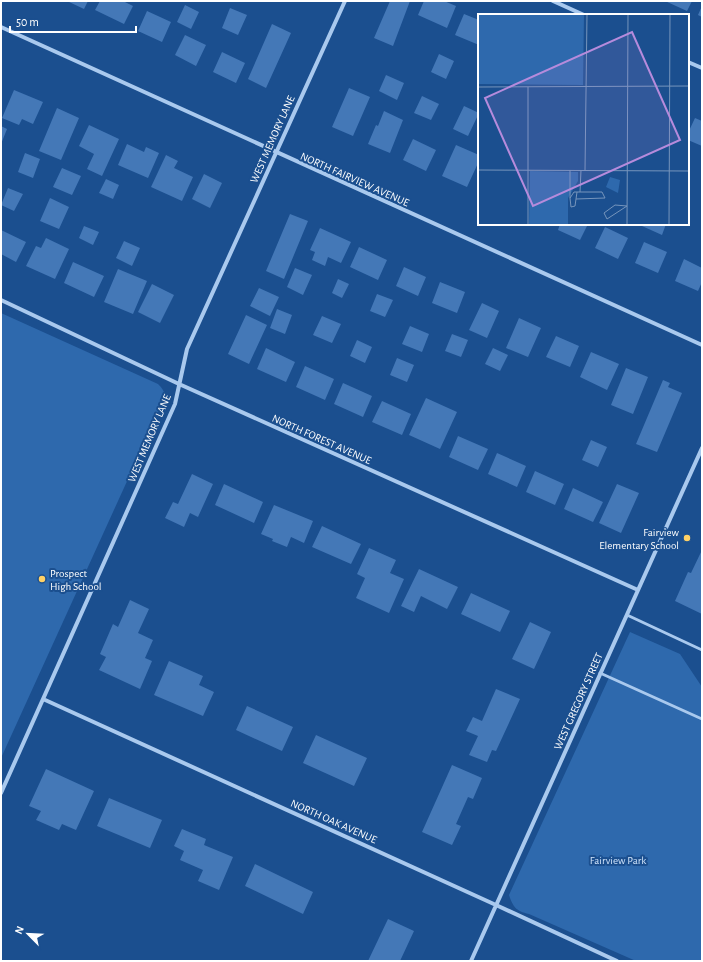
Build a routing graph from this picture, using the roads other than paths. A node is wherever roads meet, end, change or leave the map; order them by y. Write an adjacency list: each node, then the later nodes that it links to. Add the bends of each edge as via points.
1 (345, 1): 7 (street, WEST MEMORY LANE)
2 (553, 1): 3 (street)
3 (582, 14)
4 (1, 27): 7 (street, NORTH FAIRVIEW AVENUE)
5 (689, 62): 6 (street)
6 (702, 68)
7 (276, 153): 9 (street, NORTH FAIRVIEW AVENUE); 10 (street, WEST MEMORY LANE, via 187,349)
8 (1, 300): 10 (street, NORTH FOREST AVENUE)
9 (702, 345)
10 (179, 384): 12 (street, NORTH FOREST AVENUE); 16 (street, WEST MEMORY LANE, via 175,404)
11 (702, 448): 12 (street, WEST GREGORY STREET)
12 (638, 590): 13 (street, WEST GREGORY STREET)
13 (627, 614): 14 (lane); 15 (street, WEST GREGORY STREET)
14 (702, 650)
15 (600, 673): 17 (lane); 19 (street, WEST GREGORY STREET)
16 (43, 699): 18 (street, WEST MEMORY LANE); 19 (street, NORTH OAK AVENUE)
17 (702, 719)
18 (1, 792)
19 (496, 904): 20 (street, WEST GREGORY STREET); 21 (street, NORTH OAK AVENUE)
20 (471, 961)
21 (617, 961)

